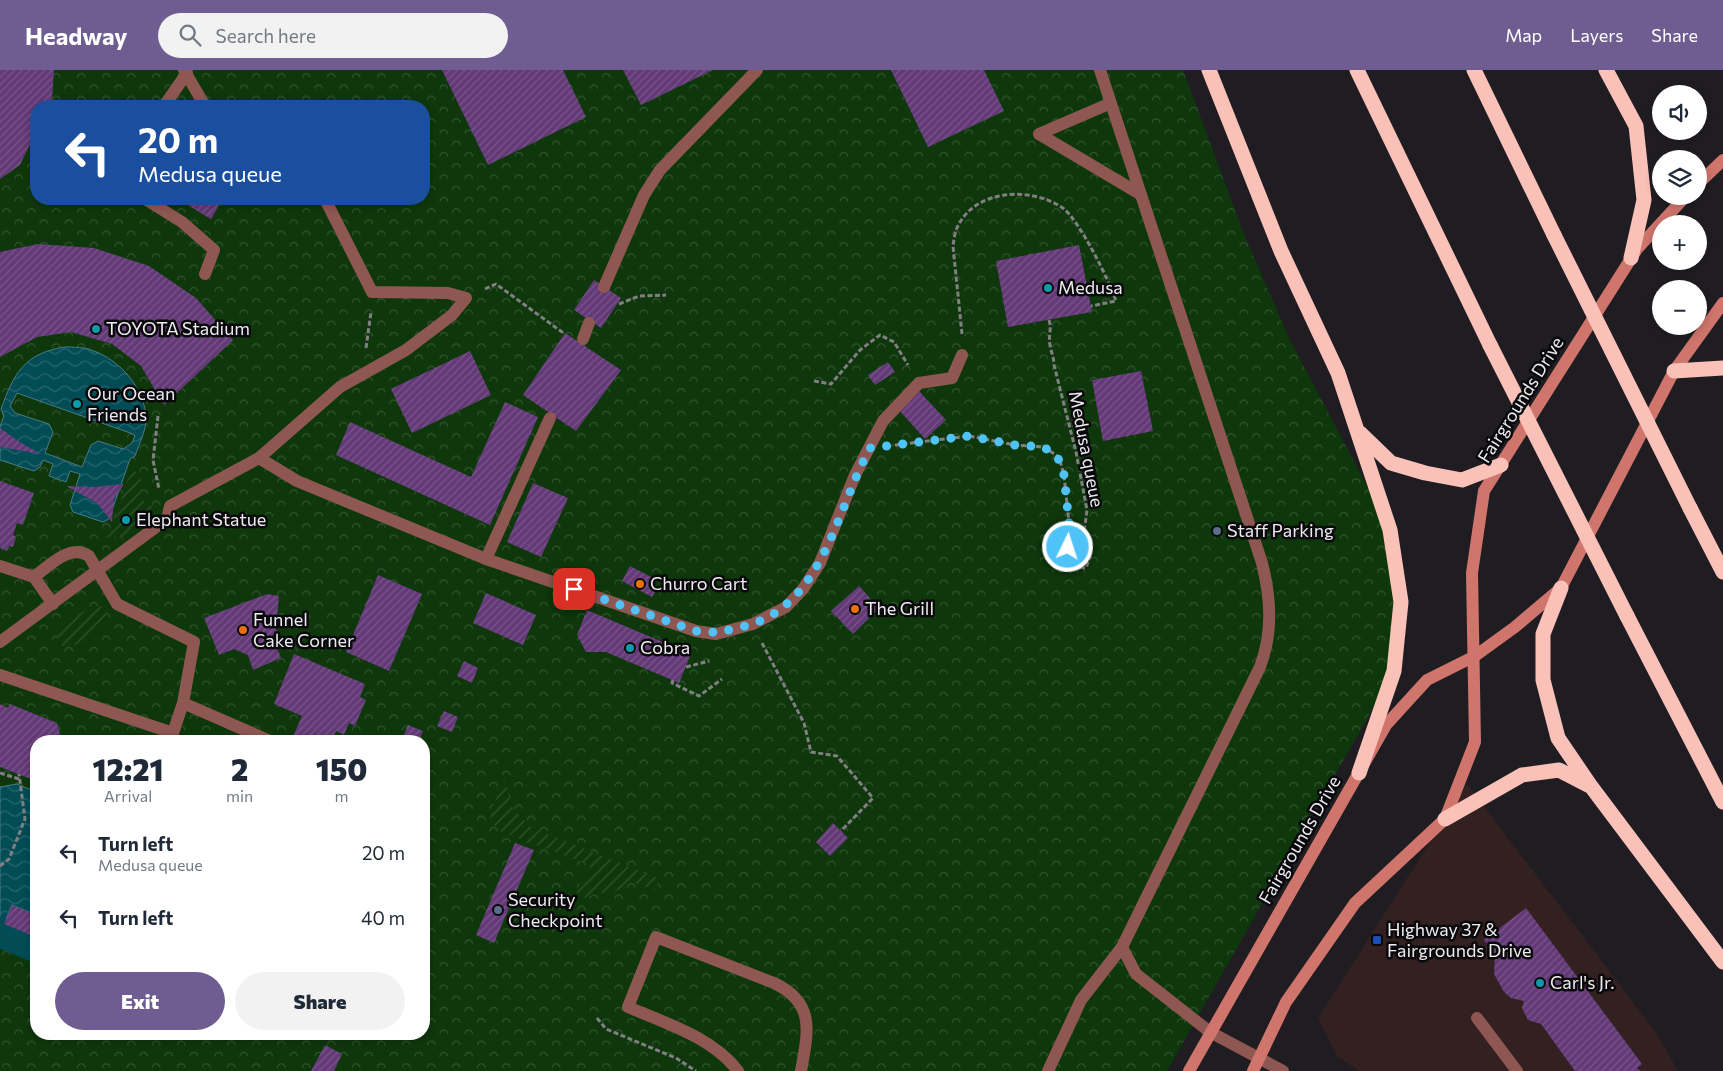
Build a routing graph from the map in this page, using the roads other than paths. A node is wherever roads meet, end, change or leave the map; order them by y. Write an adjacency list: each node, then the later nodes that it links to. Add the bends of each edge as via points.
1 (758, 70): 19 (street, via 660,170 632,220)
2 (1100, 70): 10 (street)
3 (1209, 70): 27 (highway, via 1281,252 1338,373)
4 (1357, 70): 44 (highway, bridge, via 1490,345)
5 (1474, 70): 33 (highway, bridge)
6 (1606, 70): 17 (highway, via 1636,126 1644,200)
7 (186, 71): 8 (street); 9 (street)
8 (168, 100)
9 (202, 100)
10 (1111, 103): 13 (street); 13 (street, via 1039,134)
11 (1723, 160): 12 (main road)
12 (1707, 175)
13 (1140, 194): 46 (street, via 1262,564 1268,587 1269,630 1260,667)
14 (155, 205): 18 (street, via 182,222 214,250)
15 (328, 205): 28 (street, via 372,292 448,294 466,298 452,315 406,350 340,387)
16 (1678, 205): 17 (main road, Fairgrounds Drive)
17 (1631, 258): 29 (main road, Fairgrounds Drive)
18 (205, 274)
19 (604, 287)
20 (1723, 303): 25 (main road, Fairgrounds Drive)
21 (589, 323): 22 (street)
22 (583, 339)
23 (962, 355): 30 (street, via 952,378 919,383 884,422 855,475 820,562 803,589 786,606 753,624 716,634 696,631)
24 (1723, 368): 25 (highway)
25 (1674, 371): 35 (main road, Fairgrounds Drive)
26 (550, 418): 30 (street)
27 (1359, 432): 29 (highway, via 1391,462 1426,473 1462,480); 42 (highway, via 1390,530 1401,602 1394,671)
28 (259, 458): 30 (street, via 297,481); 32 (street, via 170,506 167,519)
29 (1501, 465): 38 (main road, Fairgrounds Drive, via 1484,491 1472,573)
30 (486, 559)
31 (0, 566): 34 (street)
32 (98, 571): 34 (street, via 89,556 75,550); 36 (street); 40 (street, via 117,604 194,642)
33 (1723, 572)
34 (34, 577): 36 (street)
35 (1561, 588): 38 (main road, Fairgrounds Drive); 43 (highway, via 1543,634 1543,680 1558,738)
36 (53, 604): 37 (street)
37 (0, 642)
38 (1474, 656): 42 (main road, Fairgrounds Drive, via 1427,680 1386,725); 45 (main road, Fairgrounds Drive, via 1475,742)
39 (0, 675): 40 (street, via 173,733)
40 (183, 703): 41 (street)
41 (256, 735)
42 (1358, 773): 49 (main road, Fairgrounds Drive)
43 (1590, 785): 45 (highway, via 1559,770 1522,775); 47 (highway)
44 (1723, 802)
45 (1445, 819): 50 (main road, Fairgrounds Drive, via 1355,903 1286,1002)
46 (1122, 947): 49 (street, via 1136,974); 53 (street, via 1081,1000)
47 (1723, 962)
48 (1477, 1018): 57 (street)
49 (1210, 1032): 50 (street); 54 (main road, Fairgrounds Drive)
50 (1260, 1058): 55 (main road, Fairgrounds Drive); 56 (street)
51 (738, 1071): 52 (street, via 712,1047 628,1007 656,937 774,983 791,993 806,1015 808,1032)
52 (801, 1071)
53 (1048, 1071)
54 (1189, 1071)
55 (1252, 1071)
56 (1283, 1071)
57 (1517, 1071)

